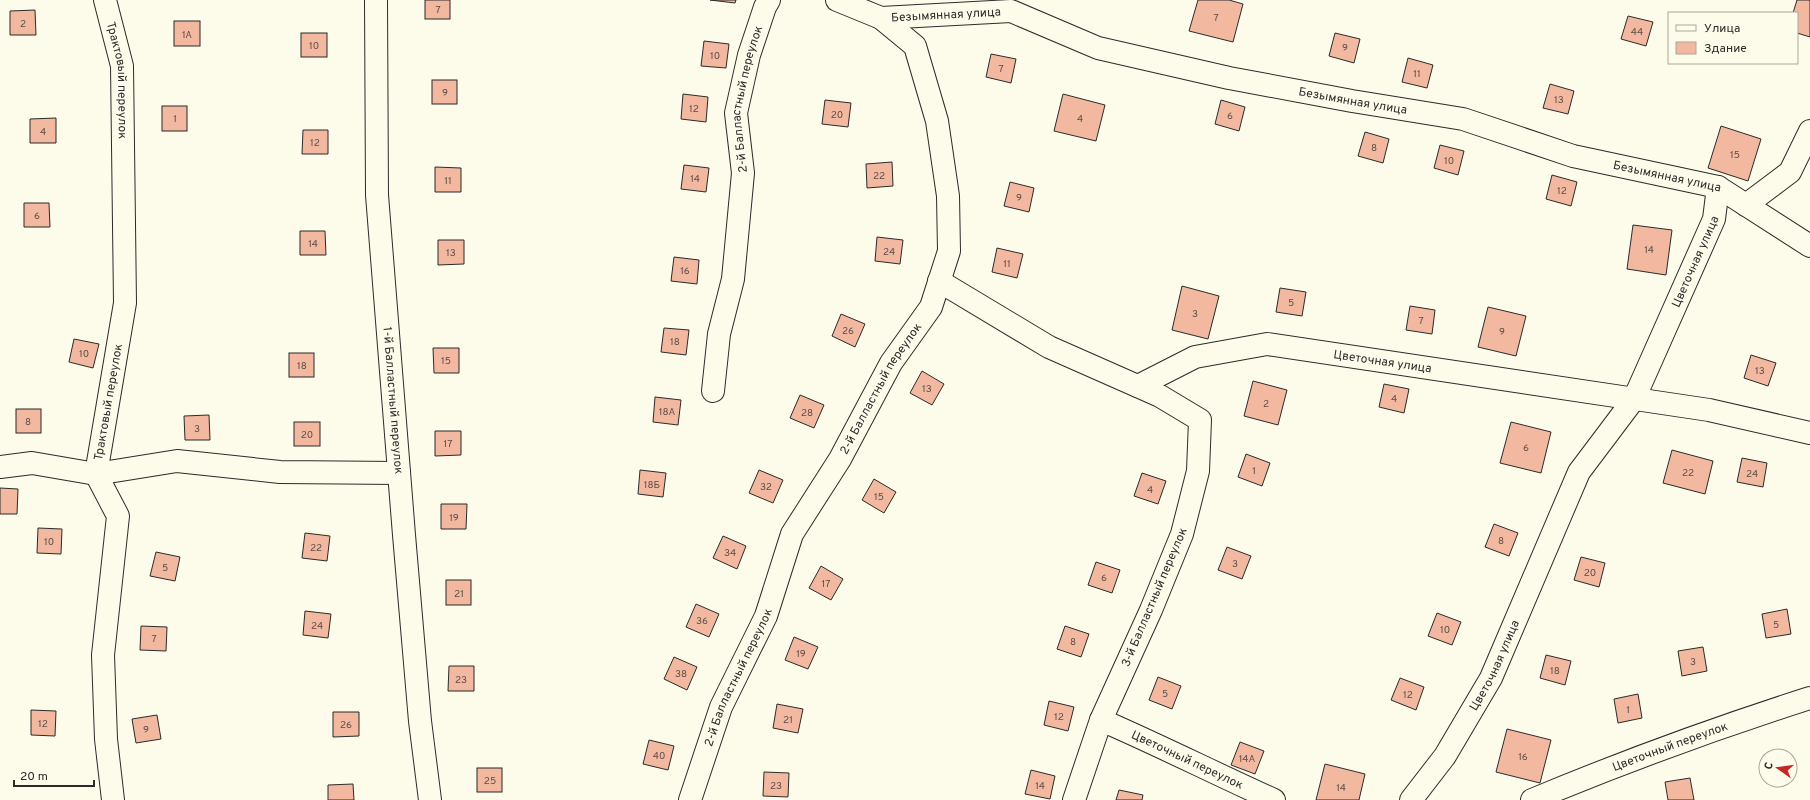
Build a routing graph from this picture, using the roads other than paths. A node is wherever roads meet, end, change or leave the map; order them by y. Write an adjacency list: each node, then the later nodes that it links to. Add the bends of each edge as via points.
1 (105, 0): 17 (street, Трактовый переулок, via 122,66 125,304)
2 (376, 0): 16 (street, 1-й Балластный переулок, via 378,195)
3 (769, 0): 12 (street, 2-й Балластный переулок, via 764,7 749,55 736,113 743,173 733,279 720,334)
4 (838, 0): 5 (street, 2-й Балластный переулок)
5 (881, 18): 7 (street, Безымянная улица, via 1011,11 1098,48 1229,78 1463,119 1573,156); 10 (street, 2-й Балластный переулок, via 915,46 937,121 948,196 949,250)
6 (1810, 131): 8 (street, via 1790,172)
7 (1718, 188): 8 (street, Безымянная улица); 13 (street, Цветочная улица, via 1714,219)
8 (1746, 205): 9 (street, Безымянная улица)
9 (1810, 246)
10 (939, 281): 11 (street, 3-й Балластный переулок, via 1048,347); 22 (street, 2-й Балластный переулок, via 931,306 891,363 840,459 792,534 766,616 721,708)
11 (1138, 386): 13 (street, Цветочная улица, via 1195,357 1267,344); 19 (street, 3-й Балластный переулок, via 1200,420 1198,471 1182,534)
12 (714, 391)
13 (1634, 399): 14 (street, Цветочная улица, via 1709,410); 25 (street, Цветочная улица, via 1579,472 1492,678 1445,756)
14 (1810, 433)
15 (0, 467): 17 (street, via 32,463)
16 (399, 473): 17 (street, via 280,472 177,462); 21 (street, 1-й Балластный переулок, via 420,721)
17 (96, 474): 20 (street, Трактовый переулок, via 118,516 103,655 106,739)
18 (1810, 698): 26 (street, Цветочный переулок, via 1747,718)
19 (1101, 720): 23 (street, 3-й Балластный переулок); 24 (street, Цветочный переулок)
20 (113, 800)
21 (430, 800)
22 (690, 800)
23 (1074, 800)
24 (1274, 800)
25 (1411, 800)
26 (1532, 800)

